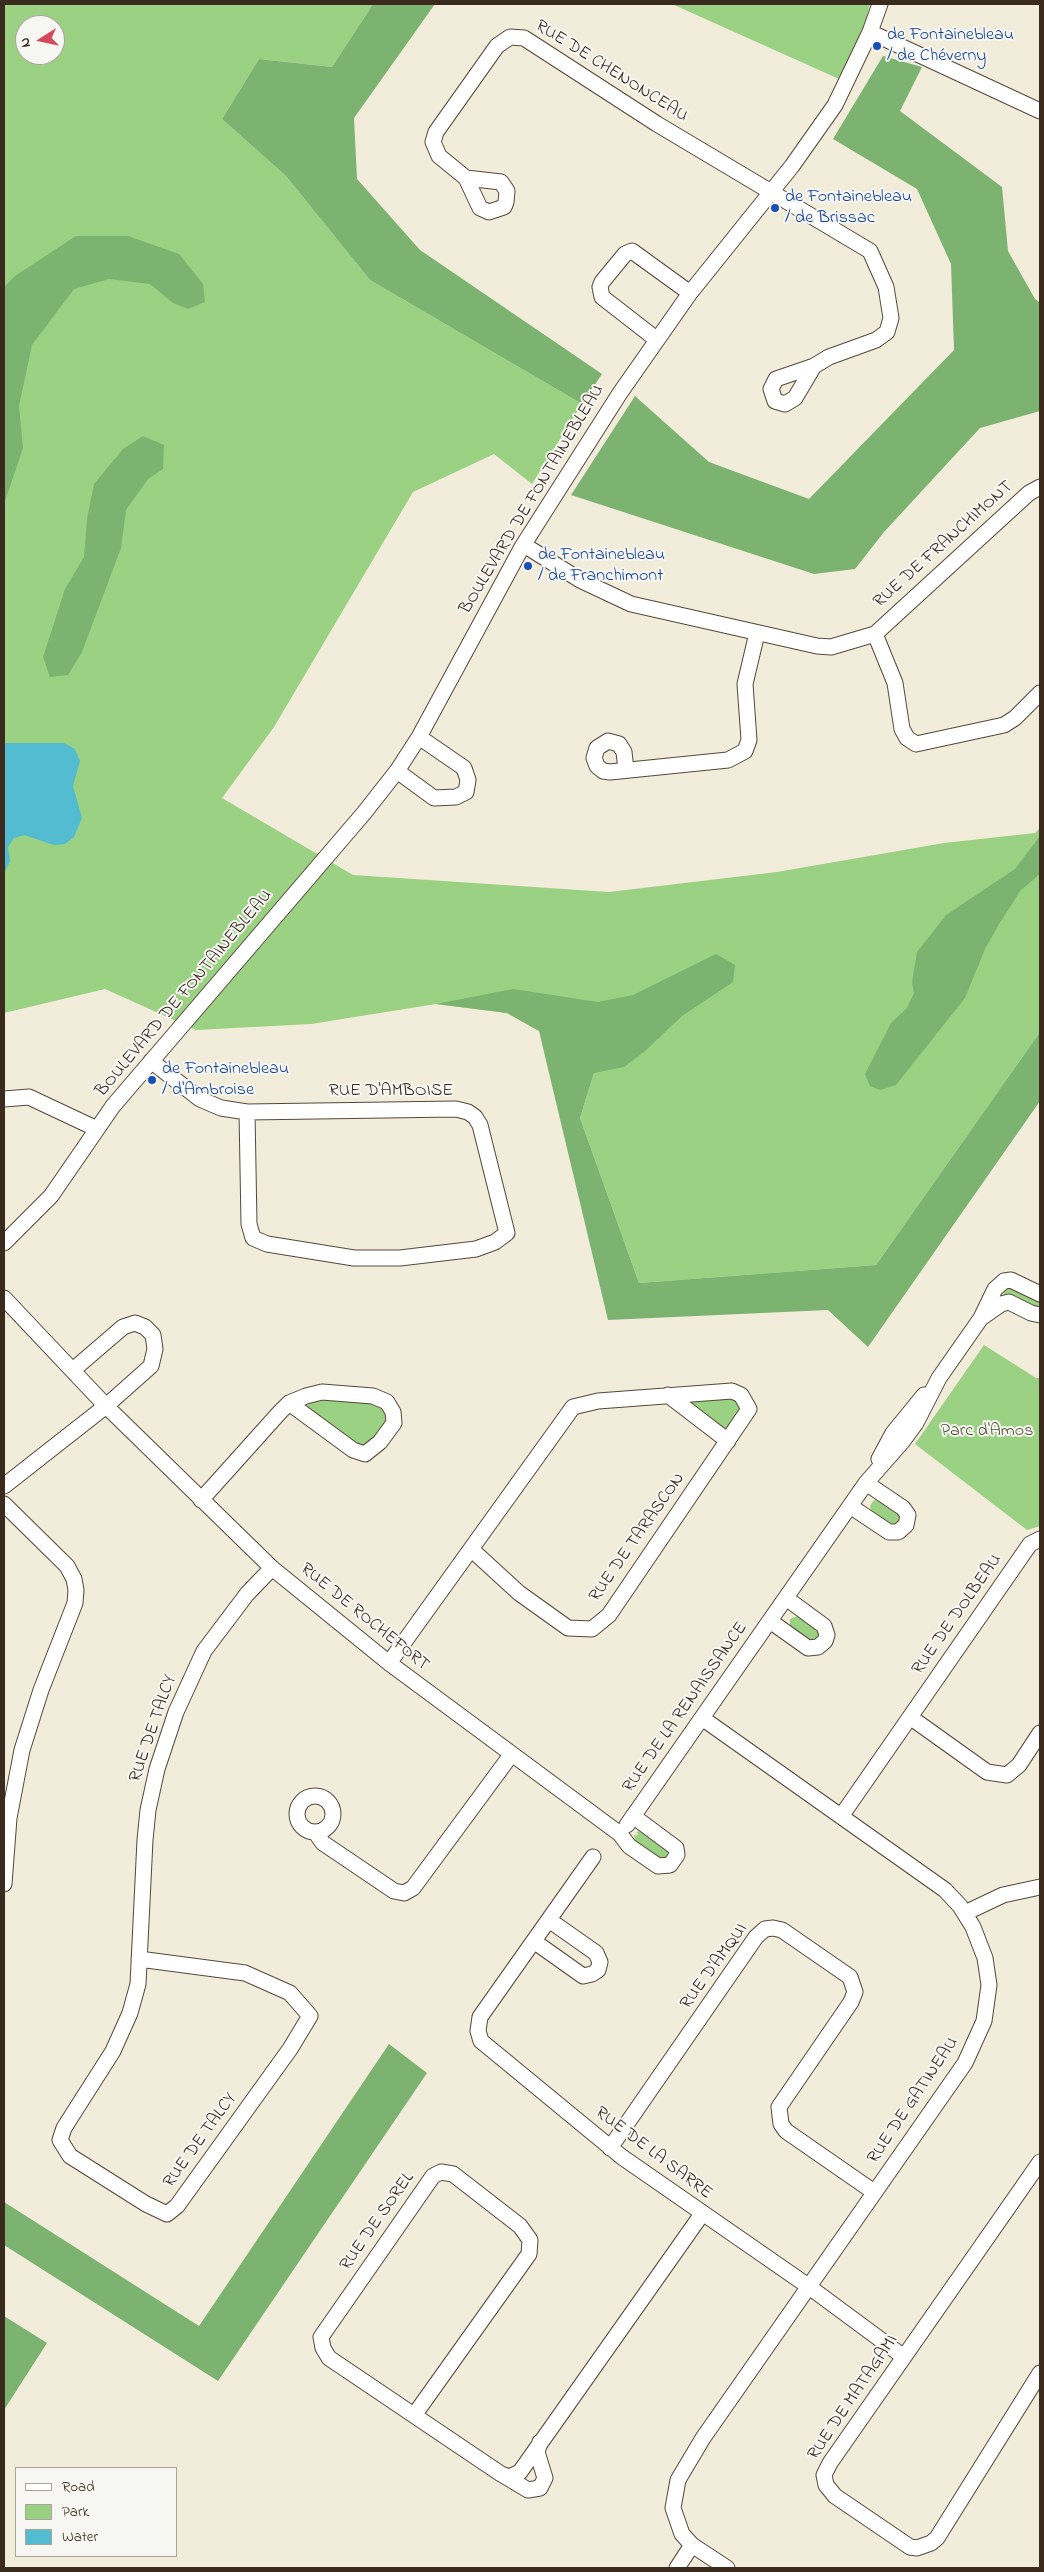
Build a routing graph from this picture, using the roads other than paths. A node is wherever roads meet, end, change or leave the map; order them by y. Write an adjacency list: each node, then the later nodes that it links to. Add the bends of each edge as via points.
1 (880, 4): 2 (street, BOULEVARD DE FONTAINEBLEAU)
2 (870, 32): 3 (street); 5 (street, BOULEVARD DE FONTAINEBLEAU, via 835,105)
3 (1040, 111)
4 (466, 178): 5 (street, RUE DE CHENONCEAU, via 437,154 433,142 436,132 497,46 514,37 524,38)
5 (771, 191): 6 (street, BOULEVARD DE FONTAINEBLEAU); 8 (street, RUE DE CHENONCEAU, via 866,247 886,288 891,318 887,332 876,340 829,356)
6 (690, 293): 7 (street, BOULEVARD DE FONTAINEBLEAU); 7 (street, via 632,251 625,254 602,282 602,297)
7 (656, 339): 10 (street, BOULEVARD DE FONTAINEBLEAU)
8 (814, 366)
9 (1040, 487): 12 (street, RUE DE FRANCHIMONT, via 1029,493)
10 (524, 544): 11 (street, RUE DE FRANCHIMONT, via 580,580 618,599); 14 (street, BOULEVARD DE FONTAINEBLEAU)
11 (757, 633): 12 (street, RUE DE FRANCHIMONT, via 824,647); 15 (street, via 745,684 749,740 744,751 728,760)
12 (875, 634): 13 (street, RUE DE FRANCHIMONT, via 895,684 902,730 916,744 1004,725)
13 (1040, 693)
14 (419, 737): 16 (street, BOULEVARD DE FONTAINEBLEAU); 16 (street, via 464,768 468,785 466,792 456,797 434,798)
15 (626, 770)
16 (397, 771): 17 (street, BOULEVARD DE FONTAINEBLEAU)
17 (151, 1061): 19 (street, RUE D'AMBOISE, via 200,1099 220,1108); 20 (street, BOULEVARD DE FONTAINEBLEAU)
18 (4, 1099): 20 (street, via 29,1096)
19 (247, 1112): 19 (street, RUE D'AMBOISE, via 456,1109 468,1112 480,1125 507,1233 496,1242 476,1249 400,1258 354,1258 267,1244 253,1238 249,1224)
20 (97, 1129): 21 (street, BOULEVARD DE FONTAINEBLEAU, via 51,1196)
21 (4, 1243)
22 (1040, 1294): 25 (street, RUE DE LA RENAISSANCE, via 1014,1280 1004,1281 989,1296)
23 (4, 1298): 26 (street, RUE DE ROCHEFORT)
24 (1040, 1315): 25 (street, RUE DE LA RENAISSANCE, via 1009,1302)
25 (981, 1318): 31 (street, RUE DE LA RENAISSANCE, via 939,1378 893,1433)
26 (72, 1370): 29 (street, RUE DE ROCHEFORT); 29 (street, via 123,1327 135,1323 149,1330 155,1349 151,1366)
27 (668, 1395): 30 (street); 30 (street, RUE DE TARASCON, via 732,1391 741,1395 749,1409); 37 (street, RUE DE TARASCON, via 598,1401 573,1407)
28 (289, 1403): 28 (street, via 322,1392 373,1396 387,1402 393,1412 394,1423 380,1442 365,1454 353,1450); 33 (street)
29 (106, 1406): 32 (street); 33 (street, RUE DE ROCHEFORT)
30 (728, 1441): 37 (street, RUE DE TARASCON, via 609,1615 592,1629 568,1628 518,1593)
31 (866, 1483): 35 (street, RUE DE LA RENAISSANCE); 35 (street, via 906,1512 906,1526 898,1532 889,1532)
32 (4, 1486)
33 (201, 1500): 38 (street, RUE DE ROCHEFORT)
34 (4, 1504): 50 (street, via 67,1566 76,1590 75,1603 22,1750)
35 (850, 1506): 39 (street, RUE DE LA RENAISSANCE)
36 (1040, 1539): 42 (street, RUE DE DOLBEAU, via 1030,1544)
37 (471, 1549): 41 (street, RUE DE TARASCON)
38 (272, 1568): 41 (street, RUE DE ROCHEFORT); 57 (street, RUE DE TALCY, via 247,1594 204,1651 176,1712 157,1769 148,1810)
39 (786, 1598): 40 (street, RUE DE LA RENAISSANCE); 40 (street, RUE DE LA RENAISSANCE, via 824,1626 825,1641 818,1648 808,1648)
40 (770, 1621): 43 (street, RUE DE LA RENAISSANCE)
41 (388, 1663): 45 (street, RUE DE ROCHEFORT)
42 (910, 1717): 44 (street, via 987,1772 1007,1775 1019,1765); 46 (street, RUE DE DOLBEAU)
43 (702, 1718): 46 (street, RUE DE GATINEAU); 47 (street, RUE DE LA RENAISSANCE)
44 (1040, 1733)
45 (511, 1755): 48 (street, via 413,1888 404,1893 394,1891 323,1843); 49 (street, RUE DE ROCHEFORT)
46 (842, 1815): 54 (street, RUE DE GATINEAU, via 933,1880)
47 (633, 1816): 49 (street, RUE DE LA RENAISSANCE); 49 (street, RUE DE LA RENAISSANCE, via 674,1846 677,1853 674,1860 665,1867 658,1866 629,1846)
48 (314, 1832)
49 (620, 1834)
50 (5, 1849): 52 (street)
51 (593, 1857): 55 (street, RUE DE LA SARRE)
52 (4, 1884)
53 (1040, 1887): 54 (street, via 1011,1892)
54 (965, 1913): 60 (street, RUE DE GATINEAU, via 980,1943 988,1972 988,2001 982,2029 959,2072)
55 (549, 1920): 56 (street, RUE DE LA SARRE); 56 (street, via 596,1953 600,1962 598,1970 583,1976)
56 (535, 1942): 58 (street, RUE DE LA SARRE, via 480,2017 478,2031 481,2041)
57 (139, 1958): 57 (street, RUE DE TALCY, via 245,1973 290,1993 310,2016 290,2050 177,2206 167,2214 70,2156 60,2140 64,2128 117,2043 138,1984)
58 (610, 2148): 60 (street, RUE D'AMQUI, via 756,1937 765,1929 773,1928 782,1930 850,1977 854,1988 851,2002 779,2108 781,2124 786,2131); 61 (street, RUE DE LA SARRE)
59 (1040, 2162): 63 (street, RUE DE MATAGAMI)
60 (874, 2192): 62 (street, RUE DE GATINEAU)
61 (702, 2214): 62 (street, RUE DE LA SARRE); 66 (street)
62 (808, 2286): 63 (street, RUE DE LA SARRE); 68 (street, RUE DE GATINEAU, via 680,2474 674,2494 674,2514 682,2534)
63 (904, 2357): 64 (street, RUE DE MATAGAMI, via 830,2463 825,2480 835,2496 906,2544 917,2548 937,2538)
64 (1040, 2373)
65 (414, 2414): 65 (street, RUE DE SOREL, via 529,2254 530,2240 520,2226 453,2174 441,2172 433,2176 321,2337 329,2358); 67 (street, RUE DE SOREL)
66 (540, 2441): 67 (street, via 520,2472 510,2477); 67 (street, RUE DE SOREL, via 537,2452 545,2478 540,2488 528,2490)
67 (501, 2474)
68 (692, 2545): 69 (street, RUE DE GATINEAU); 70 (street)
69 (718, 2566)
70 (676, 2568)

